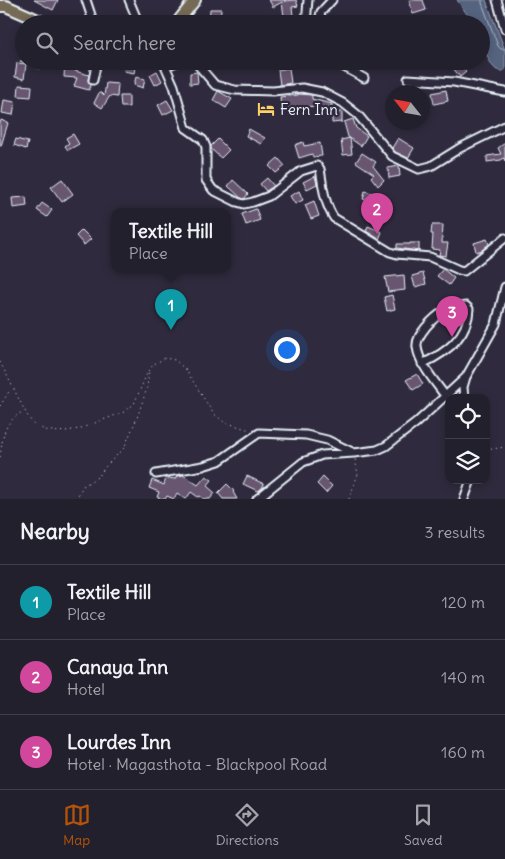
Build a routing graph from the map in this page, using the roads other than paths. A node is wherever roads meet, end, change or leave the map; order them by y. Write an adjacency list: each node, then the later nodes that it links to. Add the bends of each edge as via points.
1 (86, 0): 9 (street)
2 (130, 0): 10 (street)
3 (308, 0): 12 (street)
4 (332, 0): 13 (street)
5 (497, 0): 14 (street)
6 (192, 2): 11 (highway)
7 (0, 6): 8 (highway)
8 (26, 15)
9 (91, 15)
10 (136, 15)
11 (183, 15)
12 (307, 15)
13 (321, 15)
14 (505, 29)
15 (96, 70): 21 (street)
16 (167, 70): 24 (street, via 186,128 203,140 206,147 206,180 214,190 237,202 244,204 269,196 301,171 317,166 334,218 390,252 430,256 464,270)
17 (202, 70): 23 (street, via 215,85 235,90 302,88 322,92 358,115 392,156 419,169 432,166)
18 (349, 70): 19 (street)
19 (364, 78)
20 (408, 79): 22 (street, via 454,82)
21 (94, 80)
22 (505, 92)
23 (505, 126)
24 (505, 238)
25 (505, 287): 27 (street, via 496,324)
26 (422, 364): 26 (street, via 456,342 469,320 466,306 448,308 432,319 416,346); 30 (street)
27 (466, 377): 28 (street); 29 (street)
28 (449, 394)
29 (464, 394)
30 (445, 396)
31 (445, 398): 32 (street, via 386,446)
32 (354, 453): 33 (street, via 327,440 306,435 259,433 219,461); 35 (street, via 322,455 303,462)
33 (156, 474)
34 (469, 484): 36 (street)
35 (257, 499)
36 (464, 499)

